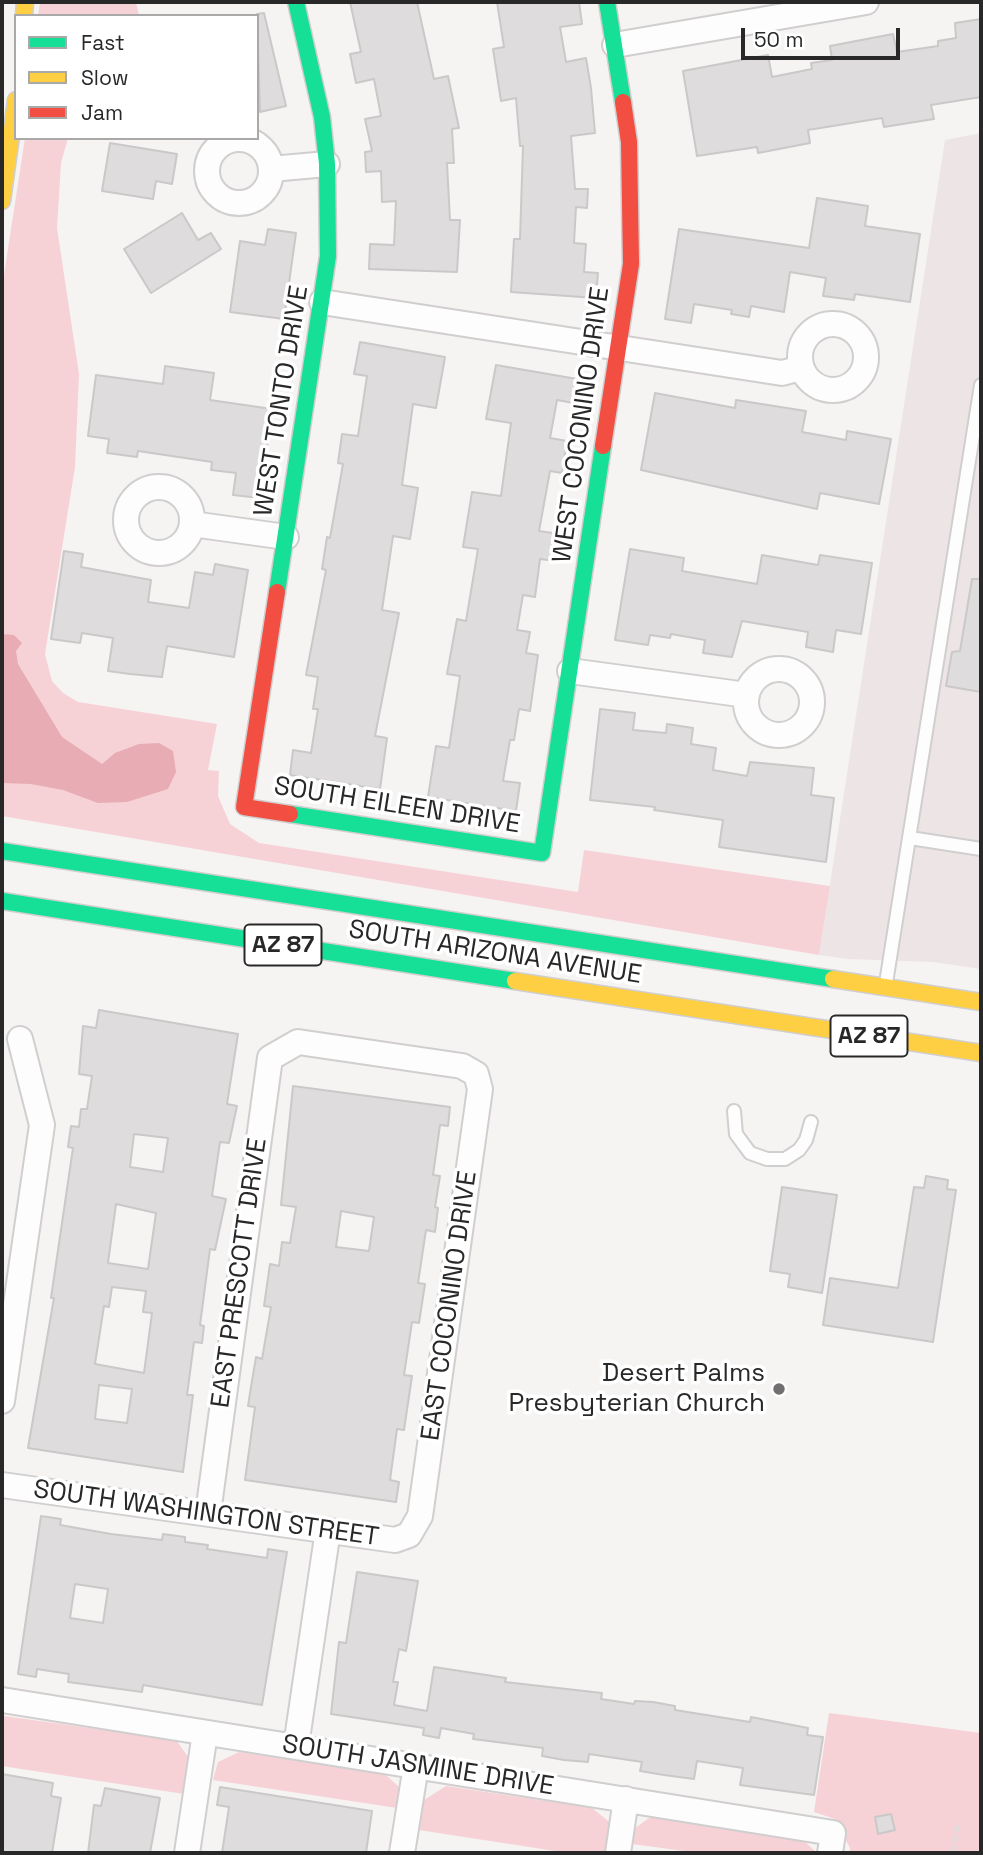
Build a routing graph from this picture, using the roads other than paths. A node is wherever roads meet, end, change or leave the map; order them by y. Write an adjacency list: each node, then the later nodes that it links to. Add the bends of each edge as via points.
1 (296, 2): 6 (street, WEST TONTO DRIVE, via 322,117)
2 (607, 2): 4 (street, WEST COCONINO DRIVE)
3 (866, 2): 4 (street)
4 (615, 46): 10 (street, WEST COCONINO DRIVE, via 629,142 632,202 631,264)
5 (14, 114): 8 (street)
6 (327, 164): 7 (street); 9 (street, WEST TONTO DRIVE, via 328,256)
7 (271, 169)
8 (2, 201)
9 (323, 302): 10 (street); 14 (street, WEST TONTO DRIVE)
10 (620, 348): 11 (street, via 782,373); 15 (street, WEST COCONINO DRIVE)
11 (801, 368)
12 (981, 385): 18 (lane)
13 (192, 524): 14 (street)
14 (286, 537): 17 (street, WEST TONTO DRIVE)
15 (570, 671): 16 (street); 21 (street, WEST COCONINO DRIVE)
16 (747, 695)
17 (244, 807): 21 (street, SOUTH EILEEN DRIVE)
18 (910, 838): 19 (lane); 23 (lane)
19 (981, 849)
20 (2, 851): 23 (street, SOUTH ARIZONA AVENUE / AZ 87)
21 (542, 853)
22 (2, 901): 26 (street, SOUTH ARIZONA AVENUE / AZ 87)
23 (886, 987): 24 (street, SOUTH ARIZONA AVENUE / AZ 87)
24 (981, 1002)
25 (20, 1039): 30 (street, via 42,1125)
26 (981, 1053)
27 (476, 1074): 32 (street, EAST PRESCOTT DRIVE, via 462,1066 291,1043 270,1058); 34 (street, EAST COCONINO DRIVE, via 480,1089 420,1516)
28 (734, 1111): 29 (lane, via 736,1134 750,1153 767,1159 785,1159 799,1150)
29 (811, 1122)
30 (2, 1401)
31 (2, 1485): 32 (street, SOUTH WASHINGTON STREET)
32 (208, 1513): 33 (street, SOUTH WASHINGTON STREET)
33 (328, 1530): 34 (street, SOUTH WASHINGTON STREET, via 395,1540); 37 (street)
34 (409, 1535)
35 (2, 1700): 36 (street, SOUTH JASMINE DRIVE)
36 (205, 1733): 37 (street, SOUTH JASMINE DRIVE); 41 (street)
37 (296, 1746): 38 (street, SOUTH JASMINE DRIVE)
38 (416, 1766): 39 (street, SOUTH JASMINE DRIVE); 42 (street)
39 (626, 1798): 40 (street, SOUTH JASMINE DRIVE); 43 (street)
40 (832, 1843)
41 (187, 1853)
42 (402, 1853)
43 (618, 1853)

